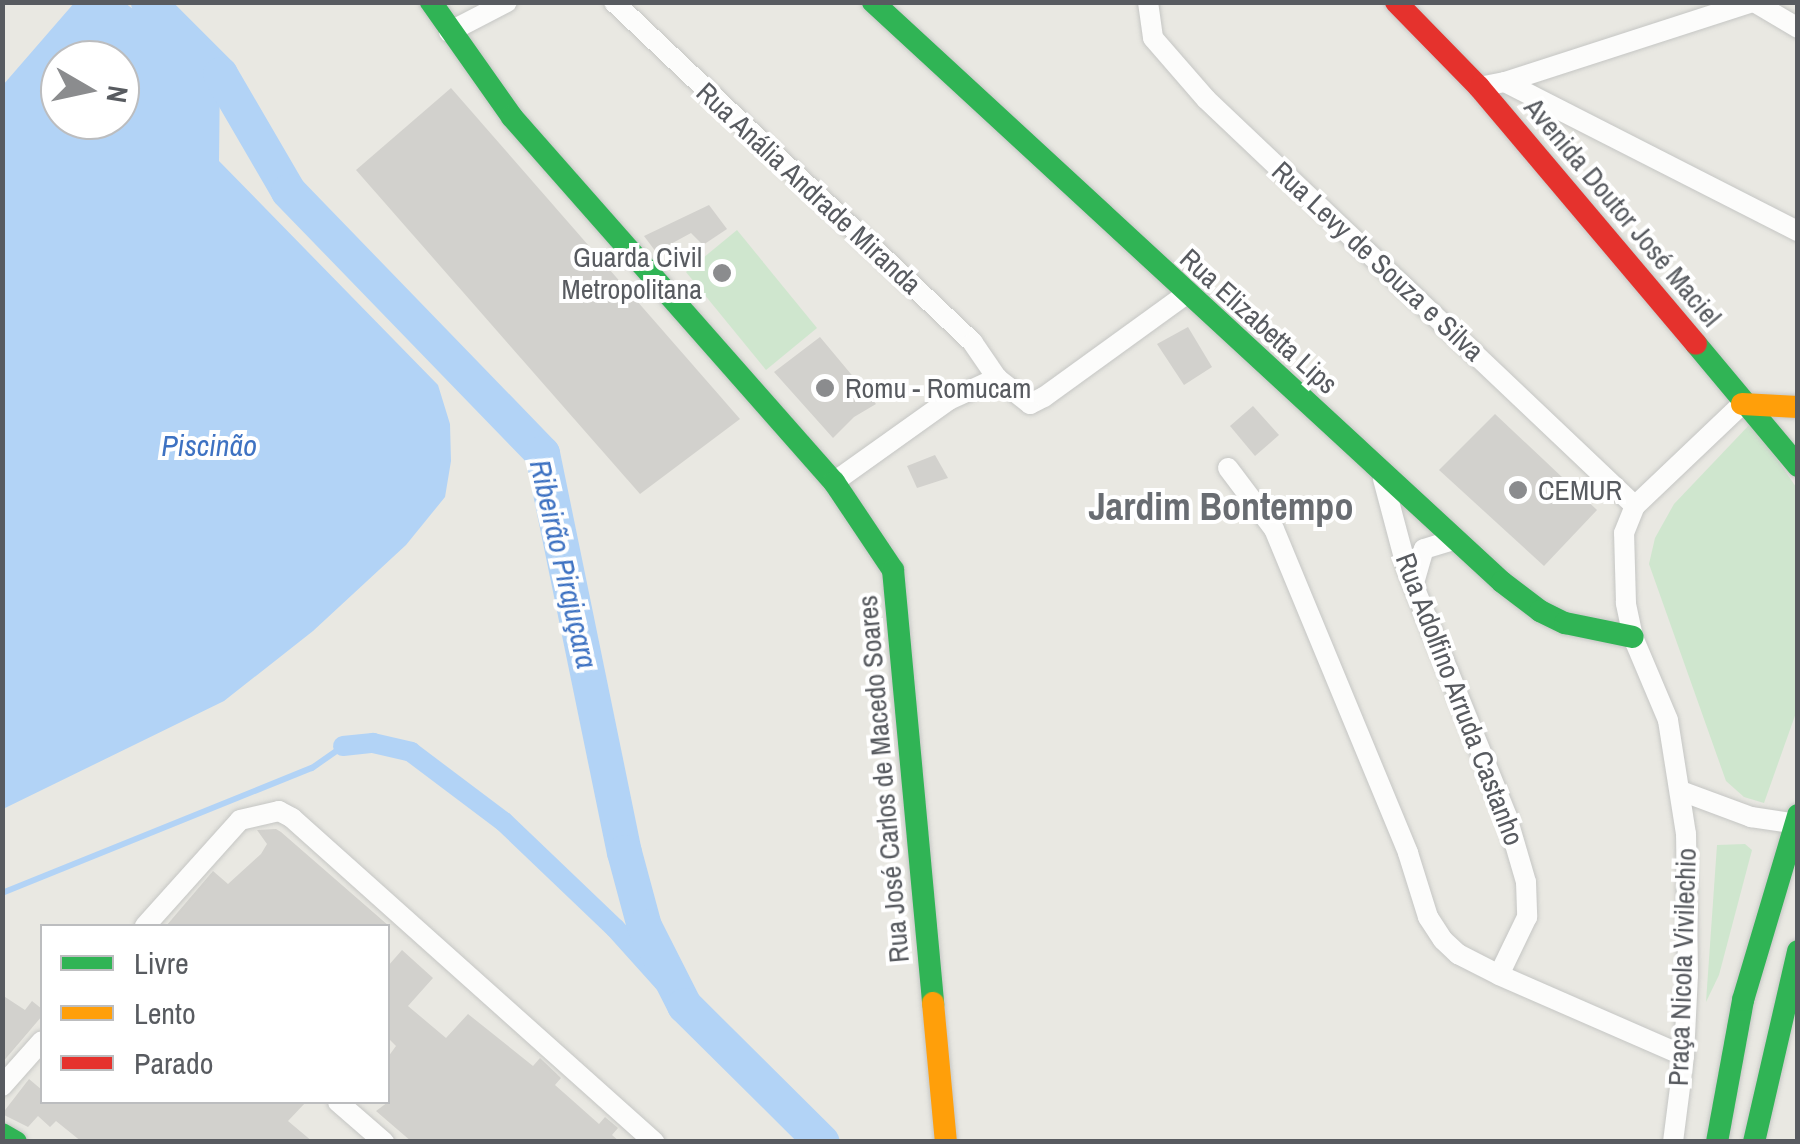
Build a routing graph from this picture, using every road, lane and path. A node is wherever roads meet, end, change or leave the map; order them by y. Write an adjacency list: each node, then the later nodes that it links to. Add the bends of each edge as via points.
1 (430, 2): 9 (main road, Rua José Carlos de Macedo Soares)
2 (507, 2): 9 (street)
3 (614, 2): 14 (street, Rua Anália Andrade Miranda, via 973,343)
4 (873, 2): 13 (main road, Rua Elizabetta Lips)
5 (1148, 2): 21 (street, Rua Levy de Souza e Silva, via 1152,38 1206,99)
6 (1396, 2): 11 (main road, Avenida Doutor José Maciel)
7 (1754, 2): 8 (street); 10 (street)
8 (1798, 28)
9 (449, 32): 20 (main road, Rua José Carlos de Macedo Soares, via 512,117)
10 (1506, 82): 11 (street); 12 (street)
11 (1478, 87): 15 (main road, Avenida Doutor José Maciel)
12 (1798, 232)
13 (1185, 296): 14 (street, via 1062,388 1030,404); 19 (main road, Rua Elizabetta Lips)
14 (997, 378): 20 (street, via 949,400)
15 (1742, 404): 16 (main road); 17 (main road, Avenida Doutor José Maciel); 21 (street)
16 (1798, 407)
17 (1798, 466)
18 (1228, 468): 29 (street, via 1274,530 1408,853 1428,917 1458,954)
19 (1382, 477): 22 (main road, Rua Elizabetta Lips); 23 (street, Rua Adolfino Arruda Castanho)
20 (834, 482): 38 (main road, Rua José Carlos de Macedo Soares, via 885,553 898,600)
21 (1634, 506): 24 (street, Praça Nicola Vivilechio, via 1622,553)
22 (1454, 540): 23 (street, via 1424,549); 24 (main road, Rua Elizabetta Lips, via 1540,611)
23 (1414, 583): 29 (street, Rua Adolfino Arruda Castanho, via 1526,882 1527,917)
24 (1633, 637): 25 (street, Praça Nicola Vivilechio, via 1668,720)
25 (1682, 792): 26 (street, via 1751,817); 31 (street, Praça Nicola Vivilechio, via 1688,911)
26 (1797, 821): 40 (main road, via 1743,1000)
27 (147, 924): 37 (street, via 240,820 279,811)
28 (1798, 952): 41 (main road)
29 (1499, 975): 31 (street)
30 (40, 1043): 32 (street)
31 (1684, 1056): 39 (street, Praça Nicola Vivilechio)
32 (2, 1086)
33 (340, 1104): 36 (street)
34 (2, 1134): 35 (main road)
35 (16, 1142)
36 (384, 1142)
37 (654, 1142)
38 (946, 1142)
39 (1673, 1142)
40 (1717, 1142)
41 (1754, 1142)

